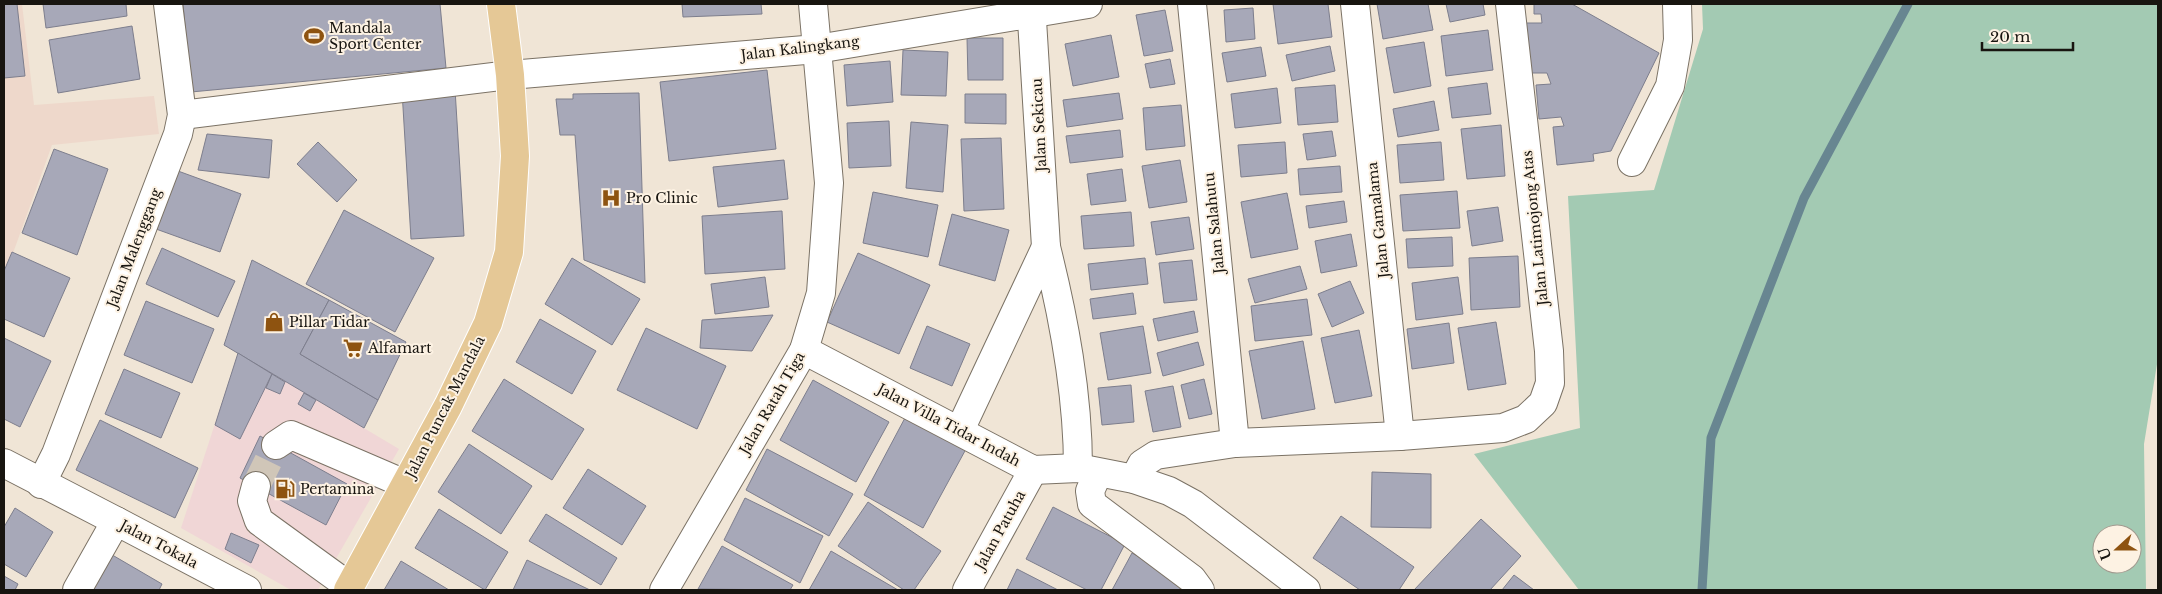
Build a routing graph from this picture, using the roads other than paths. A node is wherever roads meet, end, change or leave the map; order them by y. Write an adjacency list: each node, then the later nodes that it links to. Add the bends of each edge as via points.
1 (168, 4): 12 (street, Jalan Malenggang)
2 (501, 4): 11 (main road, Jalan Puncak Mandala)
3 (812, 4): 10 (street, Jalan Ratah Tiga)
4 (1088, 4): 9 (street, Jalan Kalingkang)
5 (1192, 4): 18 (street, Jalan Salahutu)
6 (1355, 4): 17 (street, Jalan Gamalama)
7 (1510, 4): 17 (street, Jalan Latimojong Atas, via 1550,383 1543,403 1526,420 1503,428)
8 (1677, 4): 13 (street, via 1678,40 1670,86)
9 (1032, 8): 10 (street, Jalan Kalingkang); 14 (street, Jalan Sekicau)
10 (817, 49): 11 (street, Jalan Kalingkang); 15 (street, Jalan Ratah Tiga, via 829,182 821,293)
11 (510, 75): 12 (street, Jalan Kalingkang); 25 (main road, Jalan Puncak Mandala, via 515,156 509,252 488,322 448,406)
12 (182, 115): 24 (street, Jalan Malenggang, via 178,134 56,454)
13 (1632, 162)
14 (1046, 246): 16 (street); 22 (street, Jalan Sekicau, via 1059,300)
15 (804, 350): 16 (street, Jalan Villa Tidar Indah); 31 (street, Jalan Ratah Tiga)
16 (960, 430): 21 (street, Jalan Villa Tidar Indah)
17 (1400, 436): 18 (street, Jalan Latimojong Atas)
18 (1235, 442): 23 (street, Jalan Latimojong Atas, via 1156,455 1142,464)
19 (276, 445): 25 (street, via 291,435)
20 (4, 463): 24 (street)
21 (1034, 470): 22 (street, Jalan Villa Tidar Indah); 32 (street, Jalan Patuha)
22 (1088, 470): 23 (street, Jalan Villa Tidar Indah); 33 (street, Jalan Sekicau, via 1092,504 1192,580)
23 (1134, 480): 34 (street, Jalan Villa Tidar Indah, via 1169,491 1193,504)
24 (41, 484): 27 (street)
25 (405, 484): 28 (main road, Jalan Puncak Mandala)
26 (256, 486): 28 (street, via 252,501 259,521)
27 (116, 521): 29 (street, Jalan Tokala); 30 (street, Jalan Tokala)
28 (349, 589)
29 (77, 590)
30 (246, 590)
31 (664, 590)
32 (967, 590)
33 (1200, 590)
34 (1306, 590)

